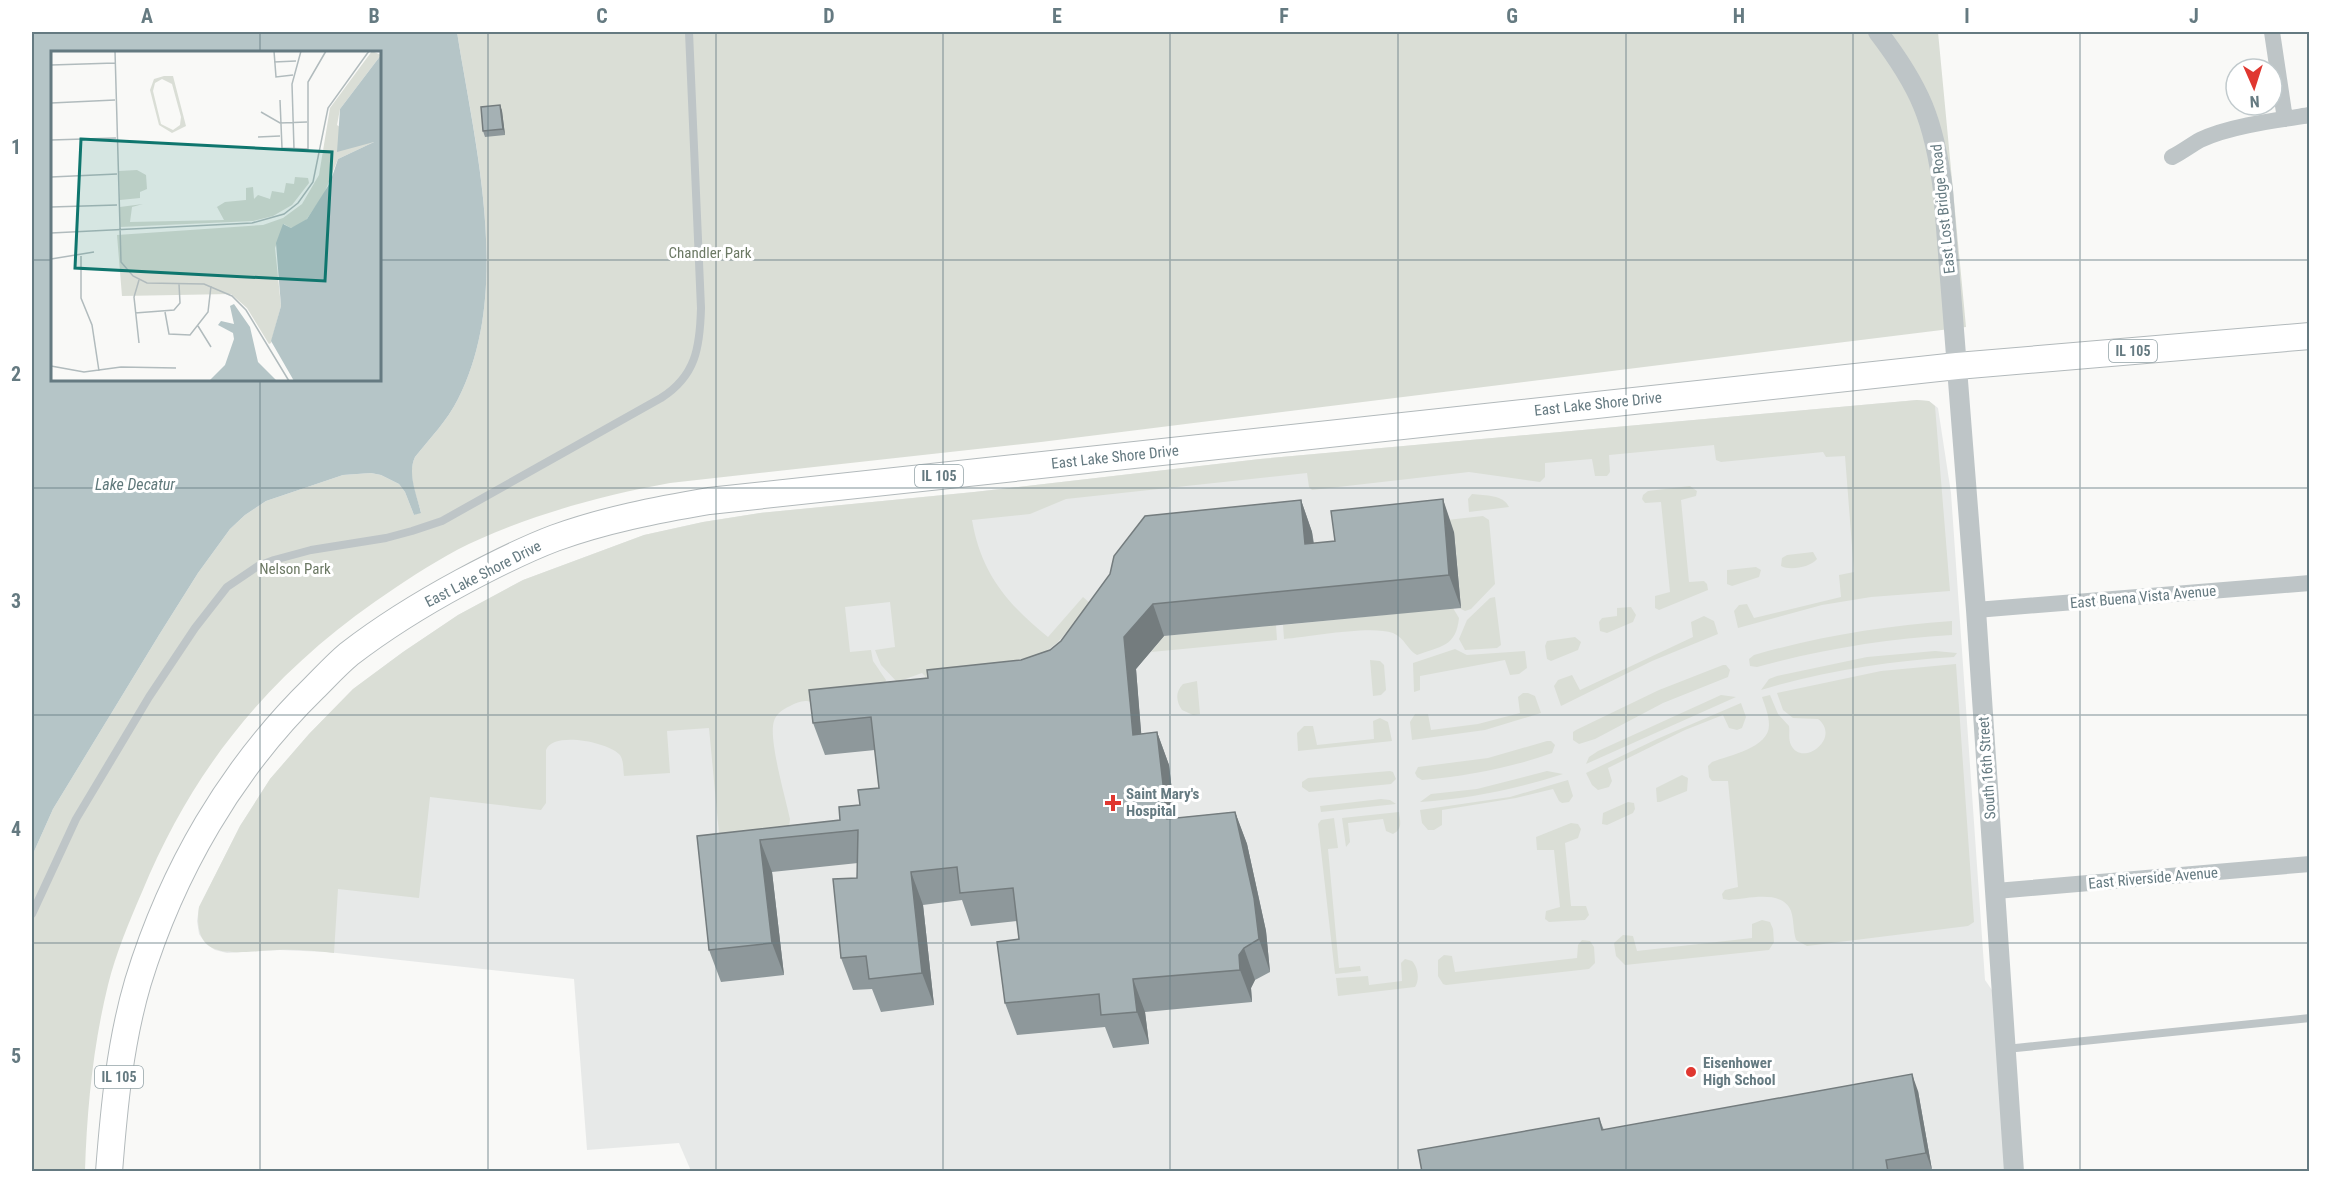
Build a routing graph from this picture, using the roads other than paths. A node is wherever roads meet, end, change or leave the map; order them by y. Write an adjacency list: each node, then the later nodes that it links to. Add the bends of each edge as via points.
1 (689, 32): 13 (lane, via 701,308 698,347 686,377 661,398 442,521 404,534 274,560 227,587 148,697 76,819)
2 (1878, 32): 8 (street, East Lost Bridge Road, via 1910,77 1934,131 1943,189)
3 (2272, 32): 5 (street)
4 (2310, 115): 5 (street)
5 (2285, 119): 6 (street, via 2202,140)
6 (2172, 157)
7 (2310, 336): 8 (main road, East Lake Shore Drive / IL 105)
8 (1957, 366): 10 (street, South 16th Street); 16 (main road, East Lake Shore Drive / IL 105, via 709,501 634,514 555,538 491,566 423,604 349,654 290,712 241,772 199,837 160,915 125,1037)
9 (2310, 583): 10 (street, East Buena Vista Avenue)
10 (1976, 610): 12 (street, South 16th Street)
11 (2310, 864): 12 (street, East Riverside Avenue)
12 (1996, 891): 15 (street, South 16th Street)
13 (32, 914)
14 (2310, 1017): 15 (lane)
15 (2006, 1049): 17 (street, South 16th Street)
16 (109, 1172)
17 (2014, 1172)

